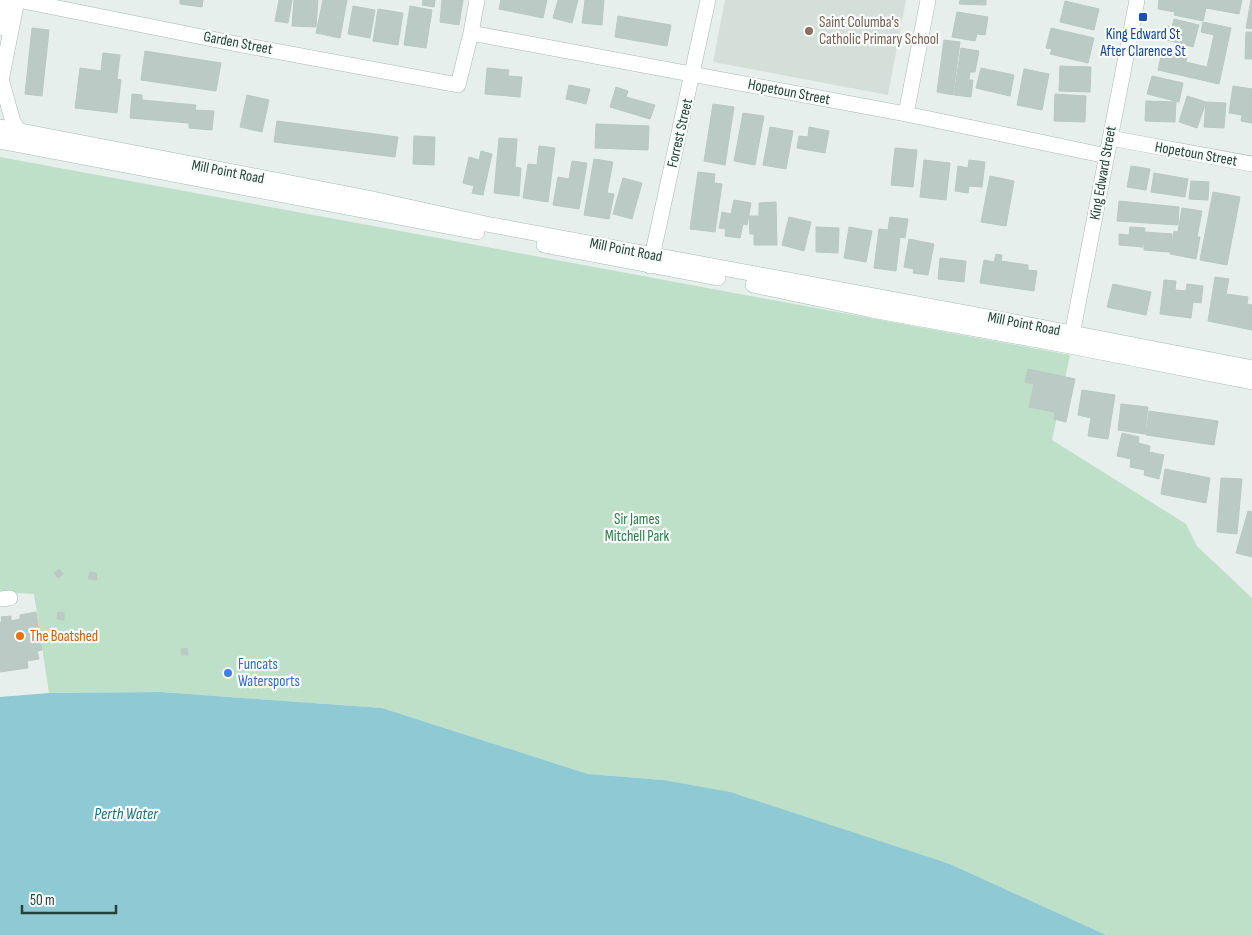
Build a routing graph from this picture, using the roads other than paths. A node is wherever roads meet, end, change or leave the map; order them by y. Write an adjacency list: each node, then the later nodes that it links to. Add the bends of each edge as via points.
1 (6, 0): 7 (main road)
2 (18, 0): 8 (main road, Garden Street, via 458,85); 10 (main road)
3 (477, 0): 8 (main road)
4 (708, 0): 9 (main road, Forrest Street)
5 (928, 0): 11 (main road)
6 (1137, 0): 14 (main road, King Edward Street)
7 (0, 28)
8 (471, 33): 9 (main road, Hopetoun Street)
9 (693, 74): 11 (main road, Hopetoun Street); 18 (main road, Forrest Street)
10 (1, 82): 13 (main road, via 12,122)
11 (906, 114): 16 (main road, Hopetoun Street)
12 (0, 127): 13 (main road, Mill Point Road)
13 (19, 131): 18 (main road, Mill Point Road, via 368,198)
14 (1110, 138): 16 (main road, King Edward Street); 17 (main road, Hopetoun Street)
15 (0, 141): 18 (main road, Mill Point Road)
16 (1107, 156): 19 (main road, King Edward Street)
17 (1252, 164)
18 (651, 261): 19 (main road, Mill Point Road, via 872,310)
19 (1071, 340): 20 (main road, Mill Point Road); 21 (main road, Mill Point Road)
20 (1252, 368)
21 (1252, 382)

